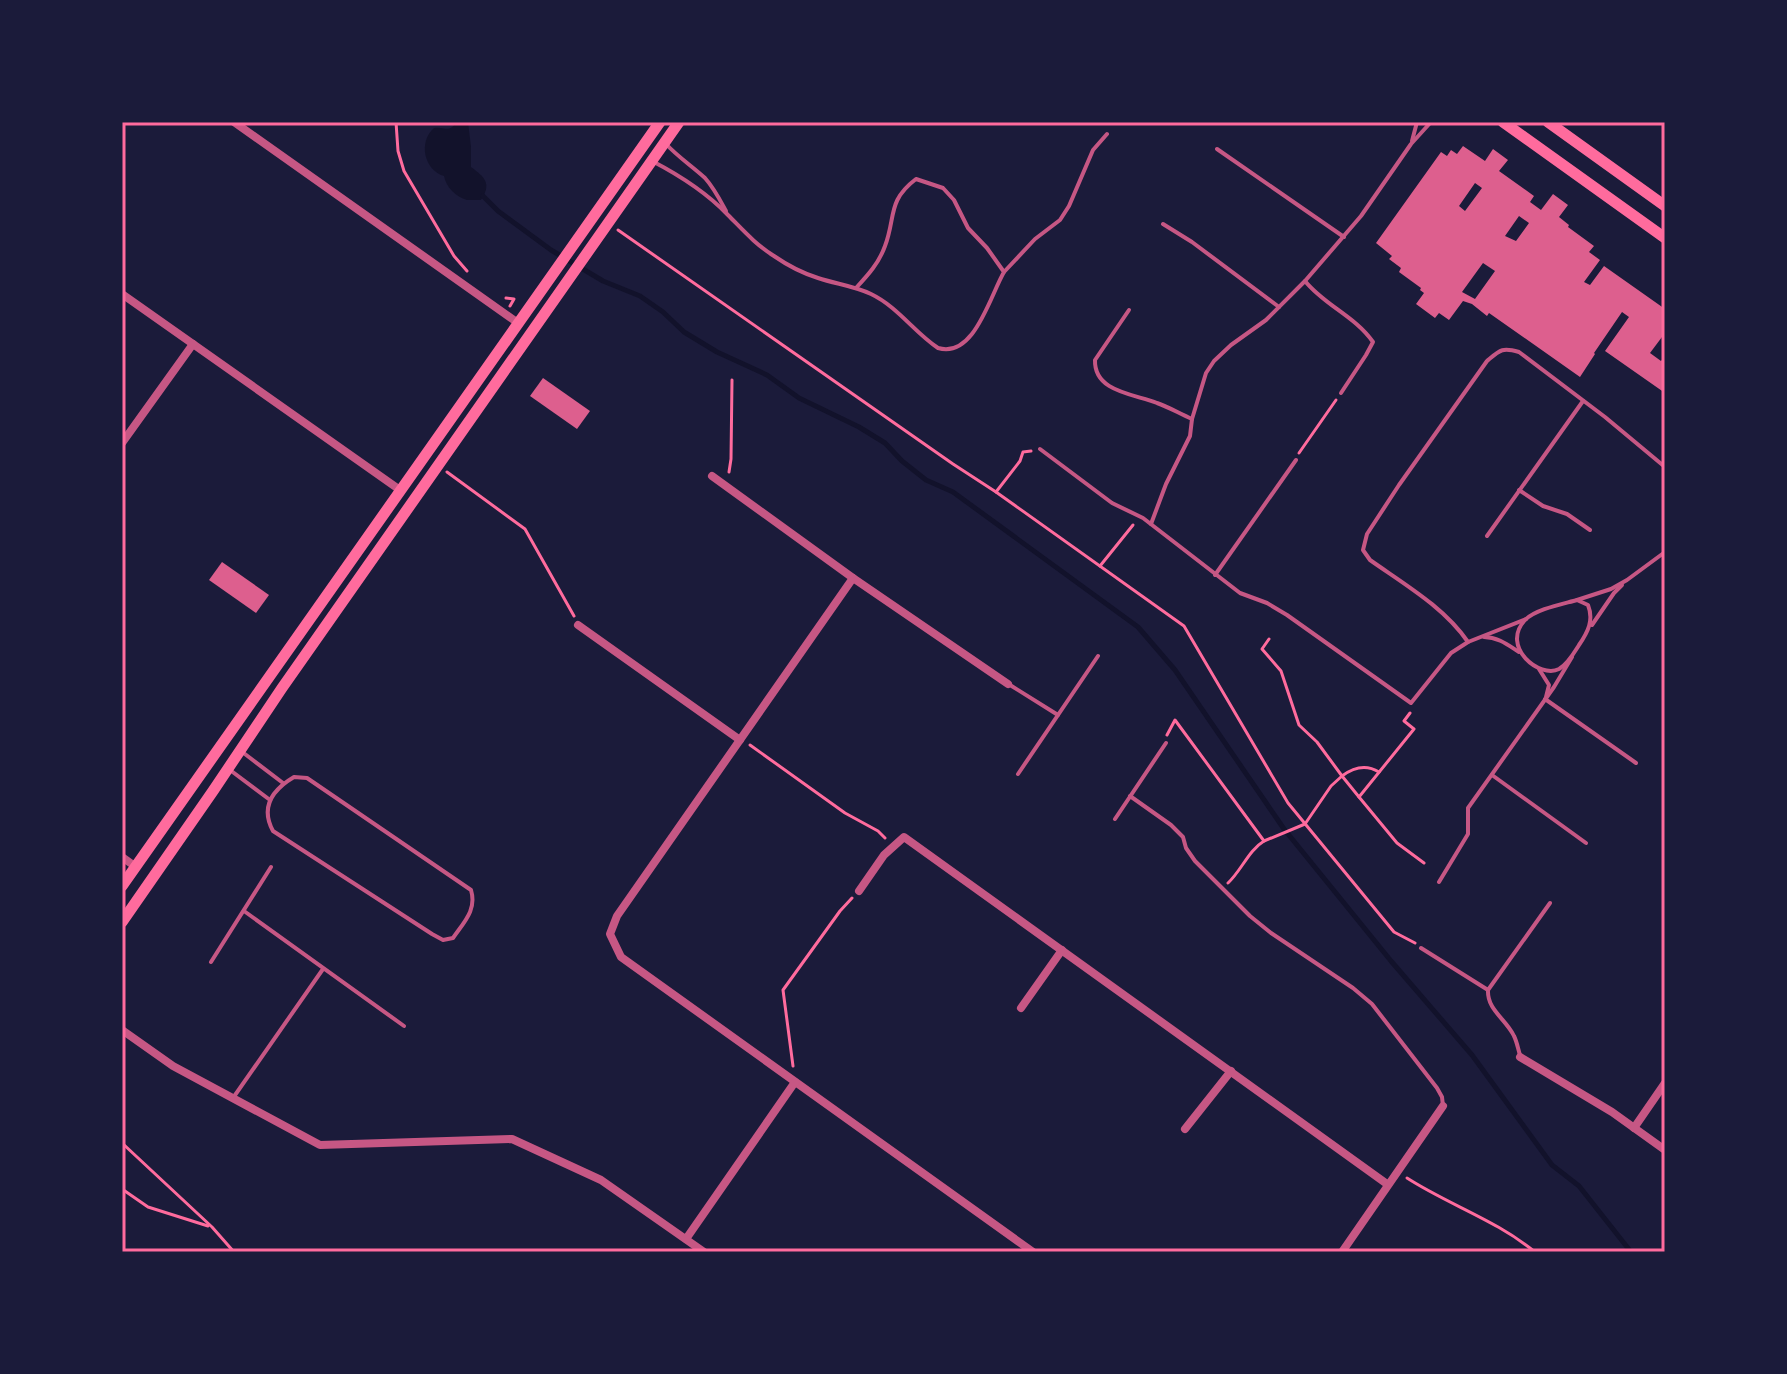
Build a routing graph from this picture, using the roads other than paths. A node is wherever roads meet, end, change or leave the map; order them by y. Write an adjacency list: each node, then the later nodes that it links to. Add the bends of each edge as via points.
1 (234, 122): 24 (street)
2 (660, 122): 24 (main road)
3 (679, 122): 9 (main road)
4 (1417, 122): 10 (lane)
5 (1431, 122): 10 (lane)
6 (1503, 122): 17 (main road)
7 (1548, 122): 13 (main road)
8 (1107, 134): 18 (lane, via 1093,150 1060,220)
9 (664, 142): 12 (main road); 14 (lane, via 707,181)
10 (1411, 144): 16 (lane)
11 (1217, 149): 16 (lane)
12 (651, 161): 14 (lane); 25 (main road)
13 (1665, 206)
14 (728, 214): 20 (lane, via 754,242 785,263)
15 (1163, 224): 22 (lane)
16 (1344, 237): 19 (lane)
17 (1665, 238)
18 (1004, 272): 20 (lane, via 971,336 956,349 938,348 887,303); 20 (lane, via 943,188 916,179 897,198 881,256)
19 (1305, 281): 22 (lane); 27 (lane, via 1373,342)
20 (856, 288)
21 (122, 294): 26 (street)
22 (1279, 307): 29 (lane, via 1214,361)
23 (1129, 310): 29 (lane, via 1095,360 1098,377 1120,392)
24 (518, 323): 25 (main road); 35 (main road)
25 (532, 332): 37 (main road)
26 (193, 344): 30 (street); 35 (street)
27 (1341, 393)
28 (1583, 401): 33 (lane); 36 (lane); 50 (lane, via 1519,352 1499,350 1367,534 1363,550 1370,560 1446,615)
29 (1192, 419): 38 (lane, via 1190,436)
30 (122, 443)
31 (1040, 449): 38 (lane, via 1112,503)
32 (1296, 460): 42 (lane)
33 (1665, 467)
34 (712, 476): 43 (street)
35 (400, 490): 37 (main road); 71 (main road)
36 (1519, 490): 39 (lane); 40 (lane)
37 (413, 500): 60 (main road)
38 (1151, 524): 42 (lane)
39 (1590, 530)
40 (1487, 536)
41 (1665, 552): 44 (lane)
42 (1215, 575): 50 (lane, via 1287,615 1411,703 1451,653)
43 (853, 578): 55 (street); 58 (street)
44 (1627, 580): 45 (lane); 48 (lane)
45 (1577, 600): 46 (lane); 48 (lane, via 1591,612)
46 (1526, 619): 49 (lane); 51 (lane, via 1516,641)
47 (578, 625): 58 (street)
48 (1587, 634): 53 (lane)
49 (1482, 637): 50 (lane); 51 (lane)
50 (1468, 642)
51 (1520, 653): 54 (lane)
52 (1098, 656): 57 (lane)
53 (1572, 657): 54 (lane, via 1552,671); 56 (lane)
54 (1538, 668): 56 (lane, via 1549,685)
55 (1008, 684): 57 (lane)
56 (1545, 699): 61 (lane); 64 (lane)
57 (1058, 715): 63 (lane)
58 (740, 740): 90 (street, via 617,916 610,934 621,957)
59 (1166, 743): 66 (lane)
60 (241, 750): 62 (main road); 65 (lane)
61 (1636, 763)
62 (228, 769): 67 (lane); 73 (main road)
63 (1018, 774)
64 (1492, 775): 69 (lane); 74 (lane, via 1468,808 1468,834)
65 (283, 783): 67 (lane); 67 (lane, via 307,778 471,890 470,912 453,938 432,934 273,831 267,821)
66 (1130, 796): 68 (lane); 93 (lane, via 1171,825 1195,861 1250,916 1372,1004 1437,1088)
67 (270, 800)
68 (1115, 819)
69 (1586, 843)
70 (122, 857): 71 (street)
71 (136, 867): 73 (main road); 75 (main road)
72 (271, 867): 78 (lane)
73 (152, 879): 79 (main road)
74 (1439, 882)
75 (122, 886)
76 (859, 891): 81 (street, via 904,837)
77 (1550, 903): 84 (lane)
78 (244, 911): 82 (lane); 83 (lane)
79 (122, 922)
80 (1421, 948): 84 (lane)
81 (1062, 950): 85 (street); 89 (street)
82 (211, 962)
83 (324, 969): 86 (lane); 92 (lane)
84 (1488, 990): 88 (lane, via 1491,1007 1515,1037)
85 (1021, 1008)
86 (404, 1026)
87 (122, 1030): 92 (street, via 173,1066)
88 (1520, 1057): 94 (street)
89 (1231, 1071): 95 (street); 97 (street)
90 (795, 1082): 98 (street); 100 (street)
91 (1665, 1083): 94 (street)
92 (233, 1098): 98 (street, via 320,1145 512,1139 601,1180)
93 (1443, 1106): 97 (street)
94 (1634, 1128): 96 (street)
95 (1185, 1129)
96 (1665, 1150)
97 (1387, 1184): 101 (street)
98 (686, 1239): 99 (street)
99 (704, 1252)
100 (1033, 1252)
101 (1342, 1252)

